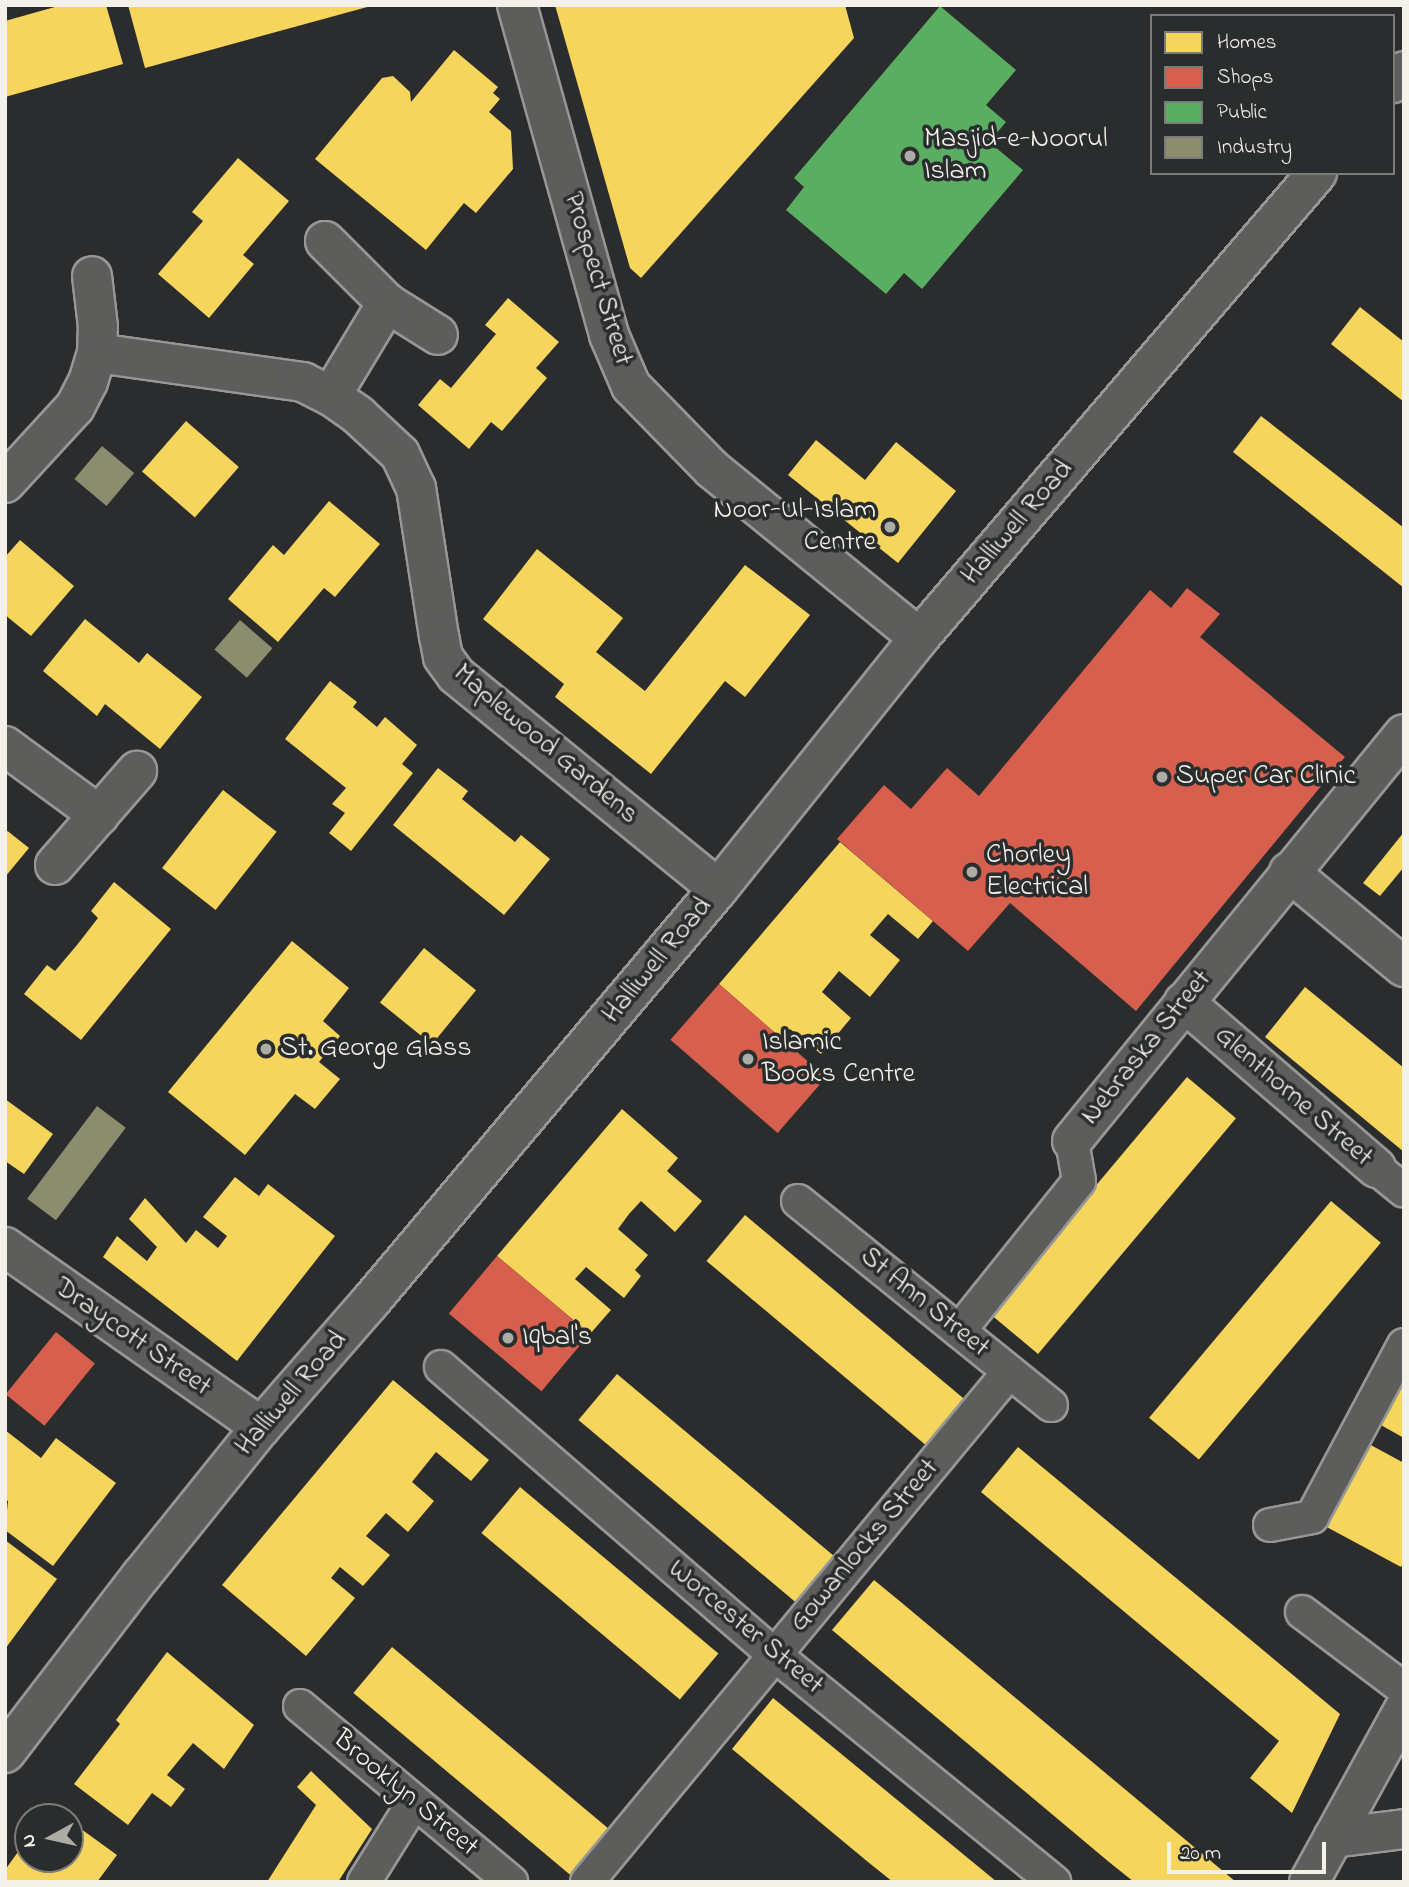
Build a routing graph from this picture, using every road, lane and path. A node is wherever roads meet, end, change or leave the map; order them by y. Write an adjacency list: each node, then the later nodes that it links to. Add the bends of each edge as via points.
1 (517, 5): 10 (street, Prospect Street, via 609,335 631,386 712,469)
2 (1315, 175): 10 (street, Halliwell Road)
3 (325, 241): 5 (street)
4 (92, 276): 7 (street)
5 (387, 303): 6 (street); 8 (street)
6 (438, 335)
7 (97, 353): 8 (street, Maplewood Gardens, via 303,382); 9 (street, via 75,407)
8 (331, 396): 17 (street, Maplewood Gardens, via 400,454 416,488 443,657 456,675)
9 (5, 483)
10 (919, 638): 17 (street, Halliwell Road)
11 (1404, 734): 16 (street, Nebraska Street)
12 (5, 746): 14 (street)
13 (137, 771): 14 (street)
14 (99, 816): 15 (street)
15 (55, 865)
16 (1289, 872): 18 (street); 19 (street, Nebraska Street)
17 (718, 889): 29 (street, Halliwell Road)
18 (1404, 967)
19 (1184, 1002): 20 (street, Nebraska Street); 21 (street, Glenthorne Street)
20 (1072, 1141): 24 (street, Nebraska Street, via 1079,1181)
21 (1390, 1180)
22 (798, 1201): 24 (street, St Ann Street)
23 (5, 1247): 29 (street, Draycott Street)
24 (959, 1331): 27 (street, St Ann Street)
25 (1404, 1345): 30 (street, via 1312,1517)
26 (441, 1367): 32 (street, Worcester Street)
27 (1009, 1372): 28 (street, St Ann Street); 32 (street, Gowanlocks Street)
28 (1051, 1405)
29 (261, 1427): 35 (street, Halliwell Road)
30 (1270, 1525)
31 (1302, 1612): 34 (street)
32 (775, 1655): 41 (street, Gowanlocks Street); 42 (street, Worcester Street)
33 (300, 1706): 36 (street, Brooklyn Street)
34 (1403, 1711): 38 (street)
35 (5, 1753)
36 (414, 1801): 39 (street); 40 (street, Brooklyn Street)
37 (1404, 1829): 38 (street)
38 (1333, 1838): 43 (street)
39 (364, 1882)
40 (511, 1882)
41 (587, 1882)
42 (1054, 1882)
43 (1309, 1882)

